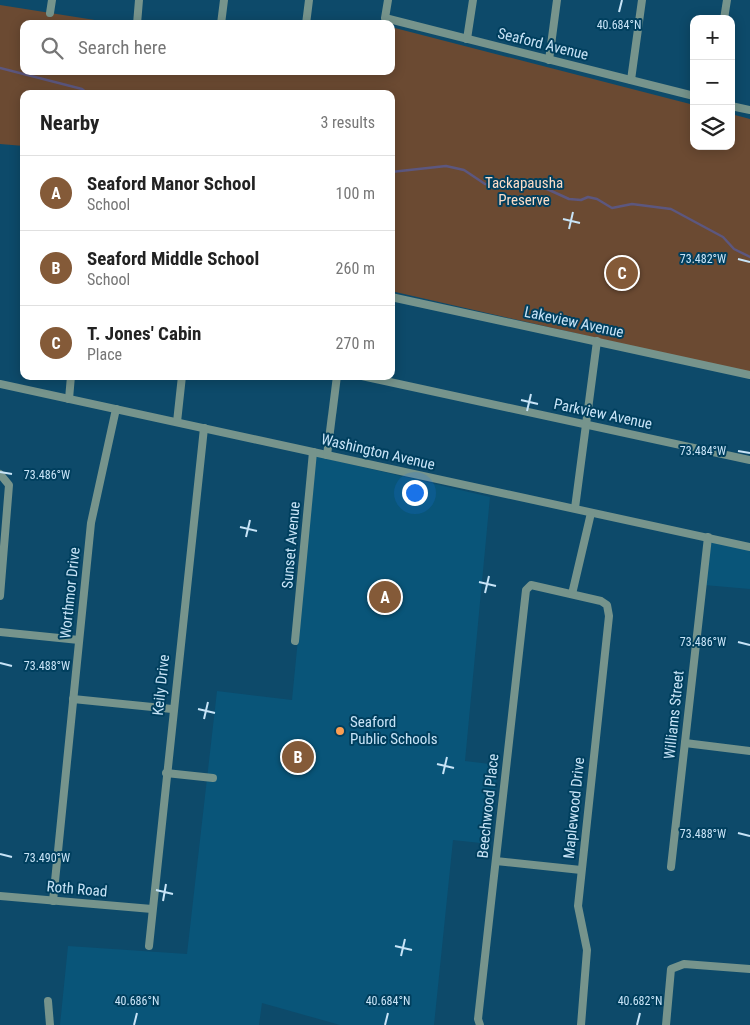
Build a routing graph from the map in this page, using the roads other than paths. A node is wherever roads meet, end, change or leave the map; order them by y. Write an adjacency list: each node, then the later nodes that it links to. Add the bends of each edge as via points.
1 (52, 0): 10 (street)
2 (140, 0): 12 (street)
3 (224, 0): 13 (street)
4 (309, 0): 14 (street)
5 (388, 0): 15 (street, Seaford Avenue, via 385,18)
6 (473, 0): 17 (street)
7 (557, 0): 18 (street)
8 (642, 0): 19 (street)
9 (727, 0): 11 (street)
10 (50, 13)
11 (725, 15)
12 (138, 20)
13 (222, 20)
14 (306, 20)
15 (392, 20)
16 (395, 21): 17 (street, Seaford Avenue)
17 (467, 40): 18 (street, Seaford Avenue)
18 (549, 60): 19 (street, Seaford Avenue)
19 (631, 80): 20 (street, Seaford Avenue)
20 (690, 95)
21 (735, 107): 22 (street)
22 (750, 110)
23 (395, 297): 24 (street, Lakeview Avenue)
24 (597, 341): 25 (street, Lakeview Avenue); 34 (street)
25 (750, 375)
26 (71, 380): 31 (street)
27 (182, 380): 33 (street)
28 (336, 380): 37 (street)
29 (381, 380): 34 (street, Parkview Avenue)
30 (0, 384): 31 (street, Washington Avenue)
31 (69, 399): 32 (street, Washington Avenue)
32 (116, 409): 33 (street, Washington Avenue); 48 (street, Worthmor Drive, via 92,523)
33 (177, 422): 35 (street, Washington Avenue)
34 (586, 424): 38 (street, Parkview Avenue); 40 (street)
35 (204, 428): 36 (street, Washington Avenue); 51 (street, Keily Drive)
36 (313, 452): 37 (street, Washington Avenue); 49 (street, Sunset Avenue)
37 (327, 455): 40 (street, Washington Avenue)
38 (750, 460)
39 (0, 474): 44 (street, via 9,485)
40 (575, 508): 41 (street, Washington Avenue)
41 (591, 513): 42 (street, Washington Avenue); 45 (street)
42 (708, 537): 43 (street, Washington Avenue); 52 (street, Williams Street)
43 (750, 547)
44 (1, 576): 46 (street)
45 (572, 594): 56 (street, Beechwood Place, via 532,585 526,590); 58 (street, Maplewood Drive, via 607,605 609,616)
46 (0, 596)
47 (0, 632): 48 (street)
48 (79, 640): 50 (street, Worthmor Drive)
49 (295, 641)
50 (73, 699): 51 (street); 60 (street, Worthmor Drive)
51 (172, 708): 54 (street, Keily Drive)
52 (685, 743): 53 (street); 57 (street, Williams Street)
53 (750, 750)
54 (166, 773): 55 (street); 61 (street, Keily Drive)
55 (213, 778)
56 (496, 861): 58 (street); 66 (street, Beechwood Place, via 478,1019)
57 (671, 867)
58 (581, 870): 67 (street, Maplewood Drive, via 578,906 586,950)
59 (0, 896): 60 (street, Roth Road)
60 (53, 901): 61 (street, Roth Road)
61 (152, 910): 62 (street, Keily Drive)
62 (148, 946)
63 (750, 969): 68 (street, via 684,964 671,969)
64 (48, 1001): 65 (street)
65 (50, 1025)
66 (480, 1025)
67 (581, 1025)
68 (666, 1025)

